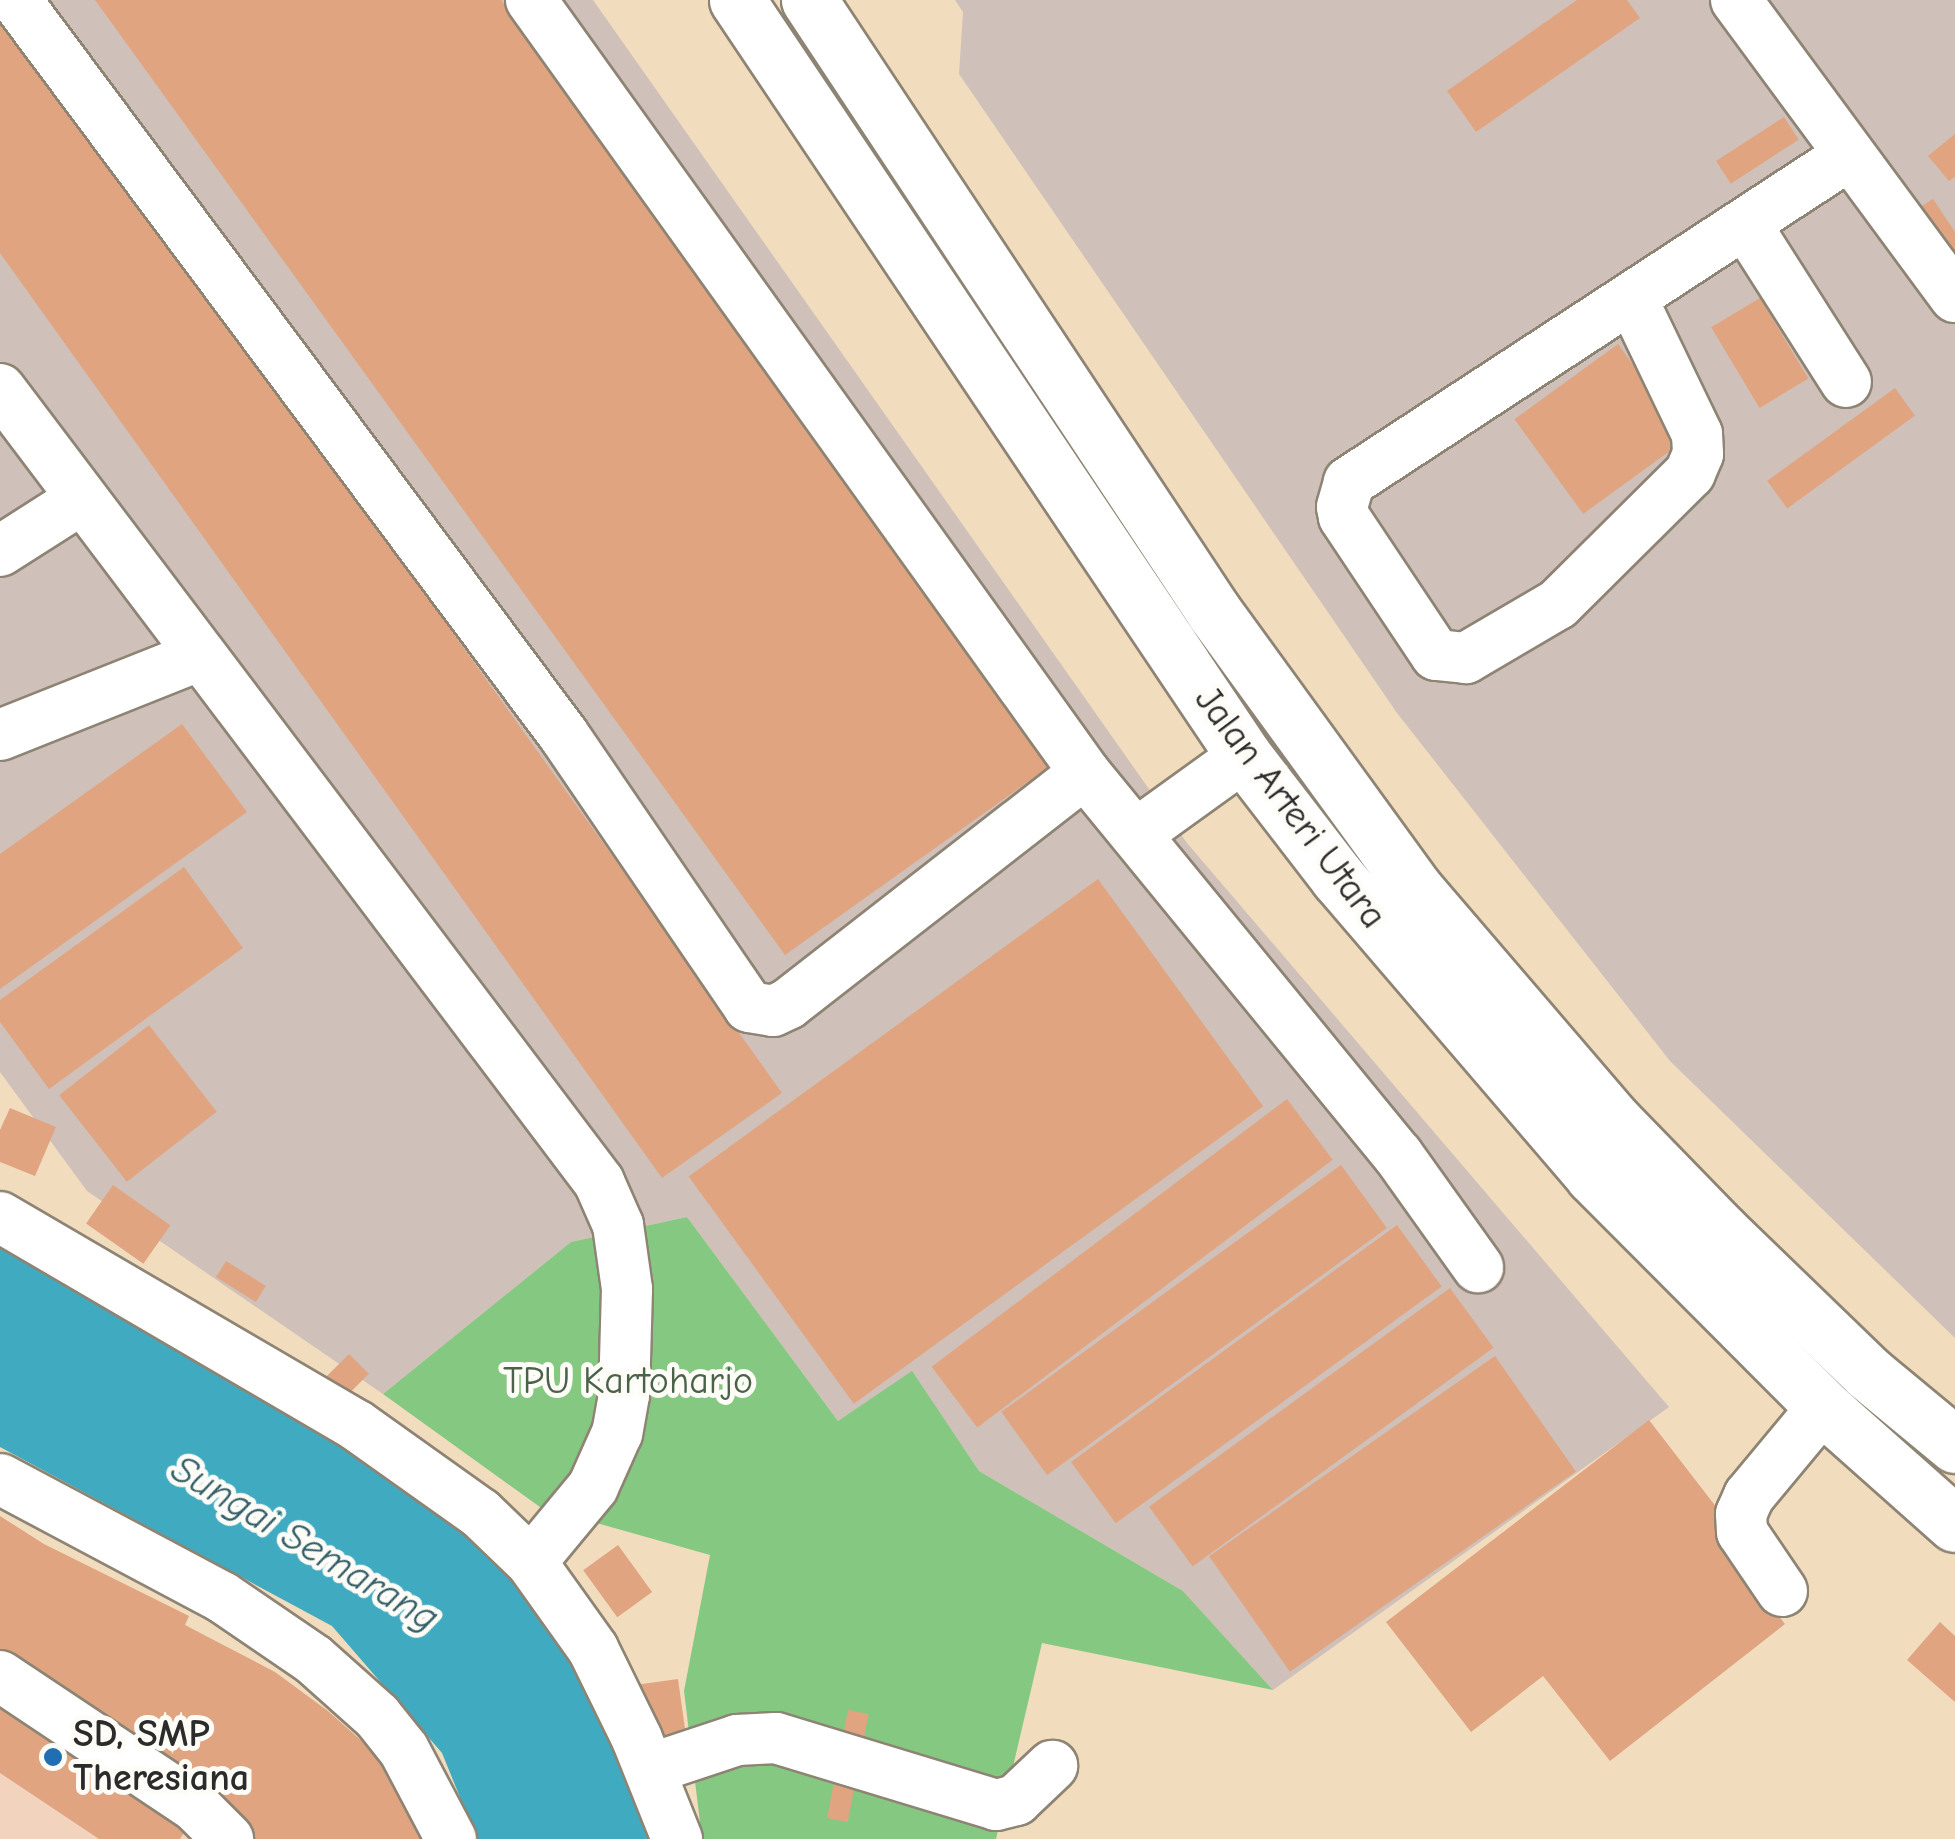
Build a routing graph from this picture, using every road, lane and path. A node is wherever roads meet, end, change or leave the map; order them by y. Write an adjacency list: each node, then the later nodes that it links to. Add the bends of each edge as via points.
1 (16, 0): 17 (street, via 564,734 750,1007 774,1011 788,1004)
2 (531, 0): 17 (street)
3 (737, 0): 16 (highway, Jalan Arteri Utara)
4 (810, 0): 22 (highway, Jalan Arteri Utara, via 1214,612 1416,890 1668,1177 1868,1374)
5 (1736, 0): 6 (street)
6 (1848, 156): 7 (street); 8 (street)
7 (1746, 225): 9 (street); 10 (street)
8 (1955, 297)
9 (1632, 299): 9 (street, via 1349,482 1344,517 1436,655 1466,658 1558,604 1690,473 1697,434)
10 (1846, 382)
11 (2, 396): 12 (street)
12 (80, 500): 13 (street); 14 (street)
13 (0, 551)
14 (199, 656): 15 (street); 25 (street, via 600,1182 618,1225 627,1289 617,1433 593,1486)
15 (0, 736)
16 (1232, 765): 18 (street); 21 (highway, Jalan Arteri Utara)
17 (1086, 772): 18 (street)
18 (1151, 823): 20 (street)
19 (0, 1217): 25 (street, via 356,1425 458,1495)
20 (1478, 1266)
21 (1807, 1425): 24 (highway, Jalan Arteri Utara); 26 (street, via 1741,1514 1742,1532)
22 (1955, 1445)
23 (0, 1479): 31 (street, via 222,1597 313,1658 404,1750)
24 (1955, 1524)
25 (531, 1562): 29 (street, via 593,1649)
26 (1782, 1591)
27 (0, 1676): 30 (street, via 195,1806)
28 (1052, 1766): 29 (street, via 1016,1800 996,1805 776,1738 737,1740)
29 (650, 1769): 32 (street)
30 (228, 1839)
31 (450, 1839)
32 (677, 1839)

